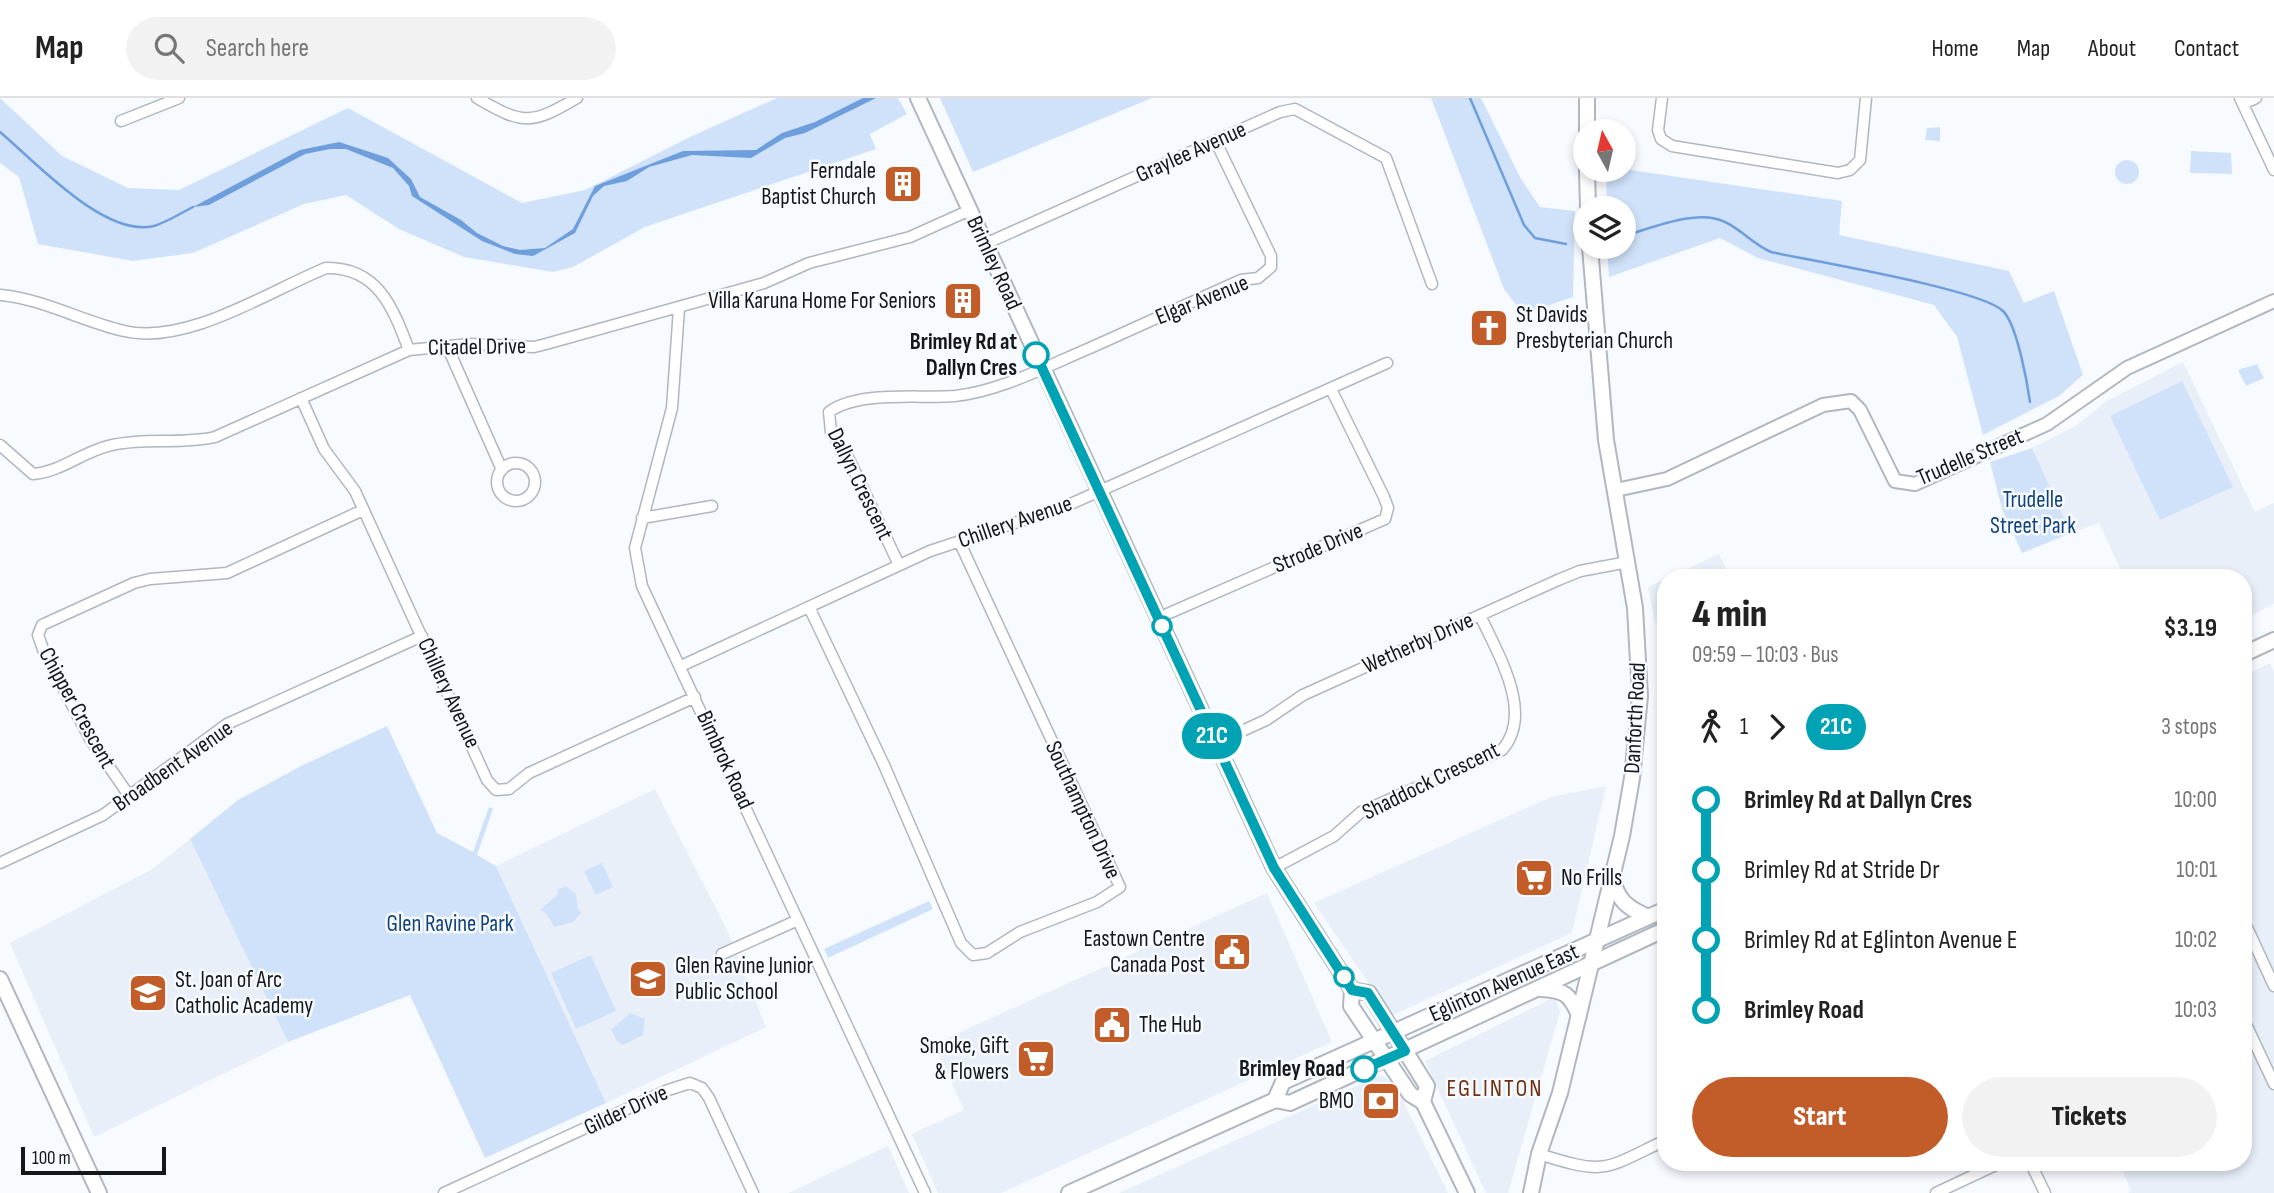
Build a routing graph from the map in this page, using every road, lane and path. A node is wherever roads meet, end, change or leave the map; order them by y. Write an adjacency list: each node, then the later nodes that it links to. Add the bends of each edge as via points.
1 (179, 98): 11 (street)
2 (477, 98): 3 (street, via 530,120)
3 (576, 98)
4 (918, 98): 14 (main road, Brimley Road)
5 (1587, 98): 10 (main road)
6 (1662, 98): 7 (street, via 1658,130 1661,139 1672,146 1838,173 1850,170 1860,160)
7 (1866, 98)
8 (2256, 98): 9 (street)
9 (2242, 101): 13 (street)
10 (1587, 119)
11 (121, 121)
12 (1216, 142): 15 (street, Graylee Avenue); 17 (street, Graylee Avenue, via 1295,109 1382,154); 24 (street, Elgar Avenue, via 1271,256 1271,267 1258,278 1241,280)
13 (2274, 170)
14 (970, 211): 15 (main road, Brimley Road); 20 (street, Citadel Drive, via 910,237 827,257 764,283)
15 (985, 244): 24 (main road, Brimley Road)
16 (1591, 259): 29 (main road, Danforth Road, via 1606,440)
17 (1432, 284)
18 (0, 295): 22 (street, via 46,304 125,332 157,332 186,329 307,275 337,268 363,275 377,287)
19 (2274, 301): 29 (street, Trudelle Street, via 2127,368 2047,424 1915,484 1895,481 1860,410 1851,401 1839,401 1667,479)
20 (679, 308): 21 (street, Citadel Drive, via 534,347); 33 (street, Bimbrok Road, via 672,408)
21 (447, 346): 22 (street, Citadel Drive); 28 (street)
22 (409, 350): 26 (street, Citadel Drive)
23 (1387, 363): 25 (street, Chillery Avenue)
24 (1043, 368): 30 (main road, Brimley Road); 36 (street, Dallyn Crescent, via 978,392 900,396 829,412 831,432 853,466)
25 (1331, 388): 30 (street, Chillery Avenue); 39 (street, Strode Drive, via 1384,496 1385,519)
26 (301, 398): 27 (street, Citadel Drive, via 215,437 191,443 108,445 49,473 33,474); 32 (street, Chillery Avenue, via 324,449)
27 (0, 445)
28 (502, 470)
29 (1616, 490): 35 (main road, Danforth Road)
30 (1099, 491): 34 (street, Chillery Avenue, via 1031,520); 39 (main road, Brimley Road)
31 (712, 506): 33 (street)
32 (363, 510): 40 (street, Chillery Avenue); 46 (street, Chipper Crescent, via 227,573 142,581 42,625 40,643 77,715)
33 (642, 518): 43 (street, Bimbrok Road, via 635,548 642,586)
34 (959, 541): 36 (street, Chillery Avenue); 37 (street, Southampton Drive, via 1120,887 1097,902 1020,932 988,953 973,955 961,943)
35 (1628, 562): 38 (street, Wetherby Drive, via 1580,571); 49 (main road, Danforth Road, via 1640,696 1630,794)
36 (899, 565): 37 (street, Chillery Avenue)
37 (809, 607): 43 (street, Chillery Avenue)
38 (1480, 615): 45 (street, Wetherby Drive, via 1303,695 1266,720); 48 (street, Shaddock Crescent, via 1510,689 1515,723 1508,743 1502,750 1361,812 1334,836)
39 (1158, 618): 45 (main road, Brimley Road)
40 (422, 636): 44 (street, Chillery Avenue, via 487,780 496,790 509,789 529,773); 46 (street, Broadbent Avenue, via 227,724)
41 (2274, 640): 42 (main road)
42 (2252, 650)
43 (681, 666): 44 (street, Bimbrok Road)
44 (695, 697): 52 (street, Bimbrok Road)
45 (1216, 743): 48 (main road, Brimley Road)
46 (130, 797): 47 (street, Broadbent Avenue, via 103,815)
47 (0, 863)
48 (1274, 868): 61 (main road, Brimley Road)
49 (1612, 878): 51 (main road, via 1618,899); 55 (main road, Danforth Road)
50 (1657, 913): 51 (main road, Eglinton Avenue East)
51 (1648, 917): 55 (main road, Eglinton Avenue East)
52 (798, 920): 56 (street); 79 (street, Bimbrok Road)
53 (1657, 933): 57 (main road, Eglinton Avenue East)
54 (2252, 938): 59 (street)
55 (1597, 940): 57 (main road, Danforth Road); 63 (main road, Eglinton Avenue East)
56 (722, 954)
57 (1592, 963): 60 (main road, Eglinton Avenue East); 62 (main road, Danforth Road)
58 (0, 979): 76 (main road)
59 (2274, 986)
60 (1536, 989): 62 (main road, via 1564,992); 66 (main road, Eglinton Avenue East)
61 (1352, 990): 63 (main road, Brimley Road, via 1368,993); 65 (main road, Brimley Road, via 1351,1006)
62 (1579, 1015): 72 (main road, Danforth Road)
63 (1393, 1033): 65 (main road, Eglinton Avenue East); 66 (main road, Brimley Road)
64 (2252, 1037): 68 (street)
65 (1374, 1041): 67 (main road, Brimley Road); 69 (main road, Eglinton Avenue East, via 1283,1082)
66 (1405, 1051): 67 (main road, Eglinton Avenue East); 70 (main road, Brimley Road, via 1427,1086)
67 (1386, 1059): 69 (main road, Eglinton Avenue East, via 1290,1103); 70 (main road, Brimley Road, via 1410,1094)
68 (2274, 1084)
69 (1275, 1100): 80 (main road, Eglinton Avenue East)
70 (1423, 1102): 81 (main road, Brimley Road)
71 (1657, 1144): 72 (street, via 1606,1169 1594,1170)
72 (1539, 1154): 75 (main road, Danforth Road)
73 (1983, 1171): 82 (street)
74 (2034, 1171): 83 (street)
75 (1530, 1188)
76 (99, 1193)
77 (444, 1193): 78 (street, Gilder Drive, via 691,1083 709,1098)
78 (753, 1193)
79 (925, 1193)
80 (1069, 1193)
81 (1467, 1193)
82 (1936, 1193)
83 (2045, 1193)

